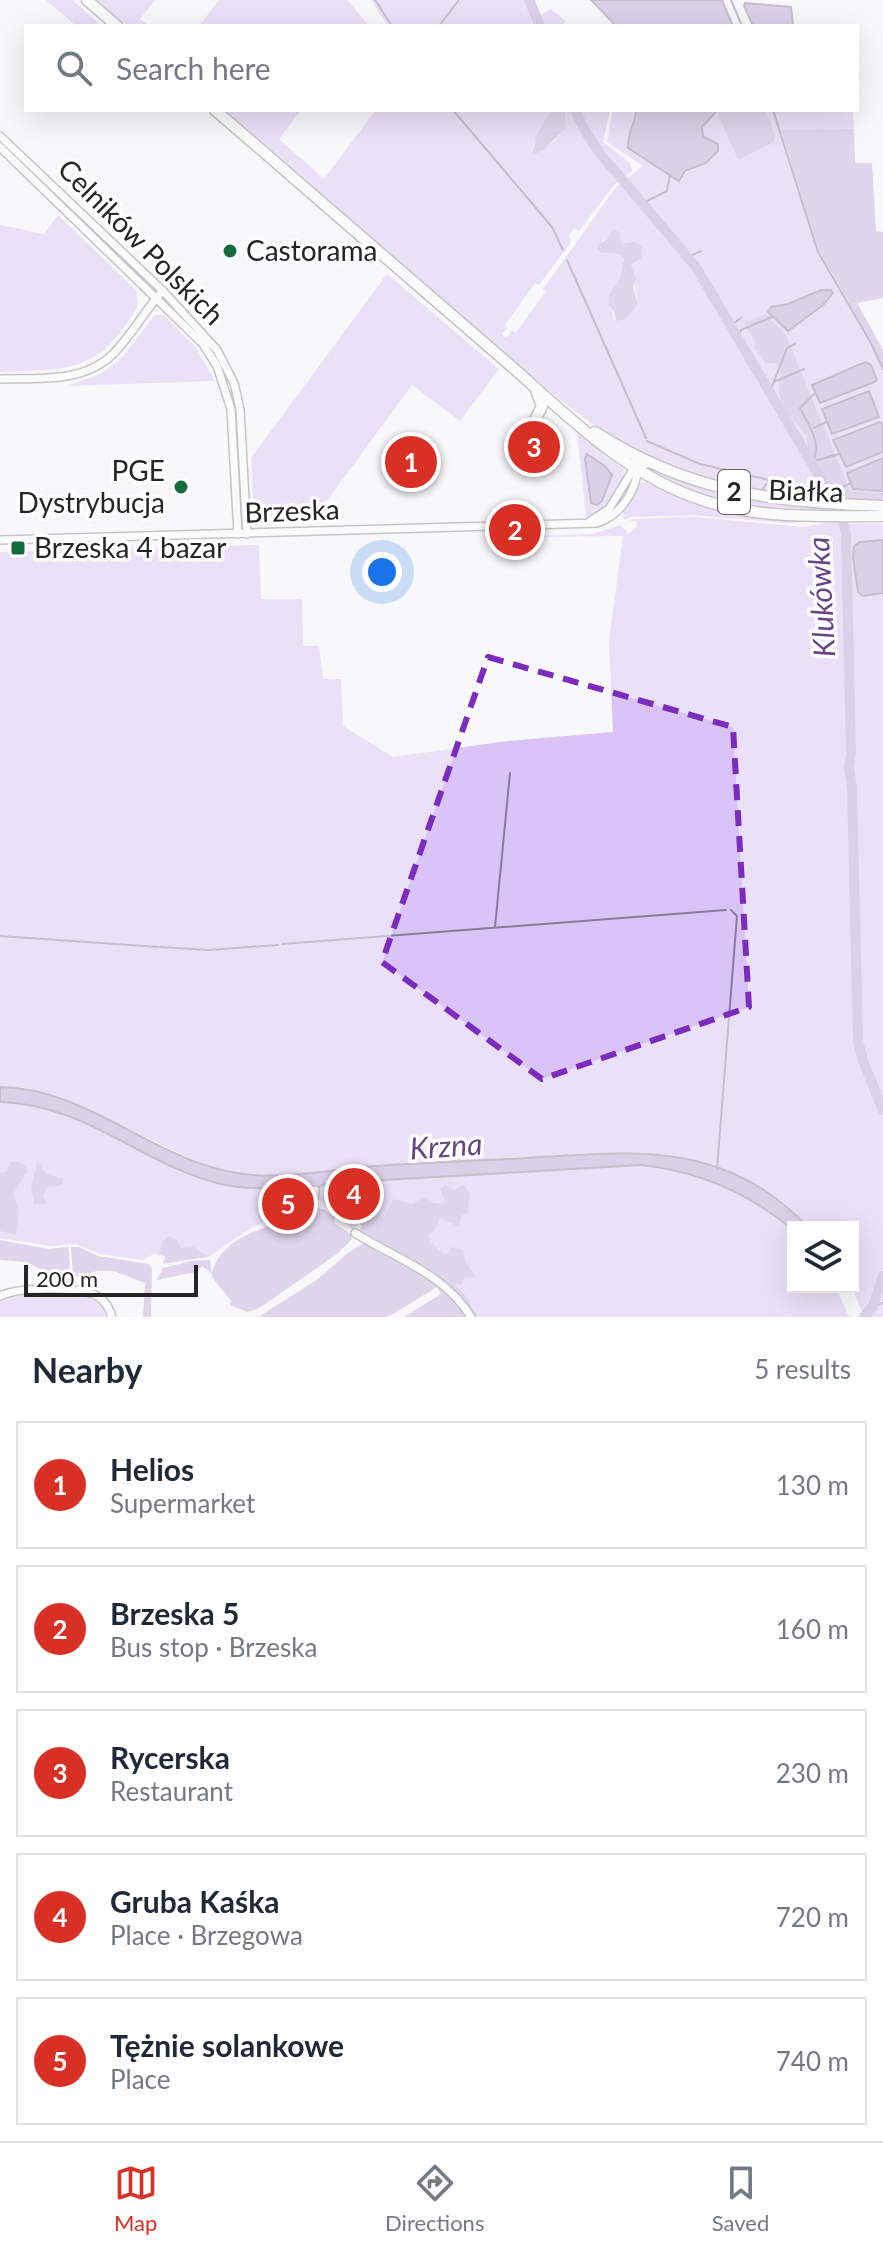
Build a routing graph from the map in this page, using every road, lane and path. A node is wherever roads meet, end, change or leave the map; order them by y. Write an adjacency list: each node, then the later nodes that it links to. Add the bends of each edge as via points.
1 (87, 0): 2 (highway)
2 (115, 24)
3 (217, 112): 10 (highway, 2)
4 (0, 136): 5 (street, Celników Polskich)
5 (6, 149): 6 (street); 7 (street, Celników Polskich); 8 (street, Celników Polskich)
6 (0, 161)
7 (163, 291): 8 (street); 11 (street, Celników Polskich, via 217,350 227,366)
8 (156, 298): 9 (street, via 114,353 92,369 68,376); 11 (street, Celników Polskich, via 211,355)
9 (0, 379)
10 (529, 382): 12 (highway, via 542,401); 13 (highway, 2, via 587,433)
11 (232, 394): 16 (street, Celników Polskich); 17 (street, Celników Polskich, via 242,433)
12 (535, 420)
13 (637, 465): 14 (highway, Białka / 2, via 651,463 699,482 774,499); 15 (highway, Białka / 2, via 676,490 721,506 769,515); 17 (street, Brzeska, via 609,509 585,524)
14 (883, 506)
15 (883, 516)
16 (238, 534): 17 (street, Brzeska); 18 (street, Brzeska)
17 (247, 534)
18 (0, 540)
19 (292, 1195): 20 (street)
20 (297, 1205)
21 (355, 1233): 24 (street, via 447,1286)
22 (0, 1296): 23 (street, via 22,1290 88,1293 104,1301)
23 (112, 1317)
24 (471, 1317)

